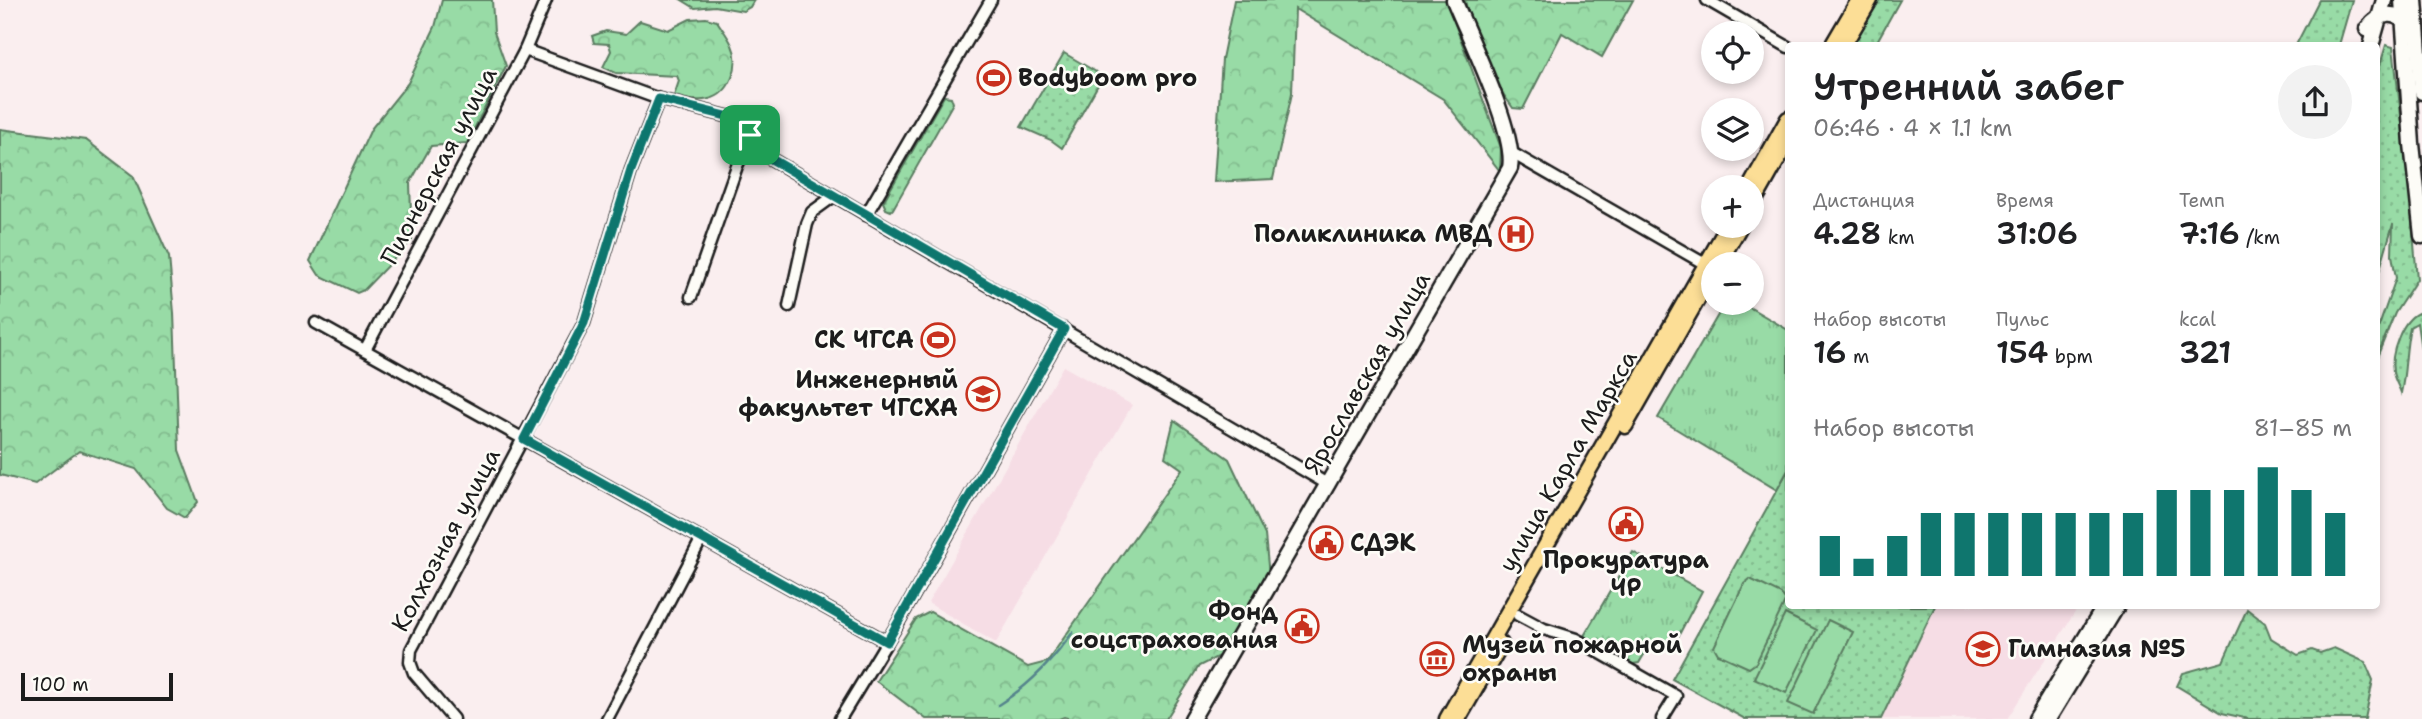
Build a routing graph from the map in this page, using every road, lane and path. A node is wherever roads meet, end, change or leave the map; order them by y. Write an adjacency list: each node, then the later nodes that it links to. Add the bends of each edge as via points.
1 (546, 0): 18 (street, Пионерская улица)
2 (991, 0): 28 (street)
3 (1454, 0): 24 (street)
4 (1707, 0): 17 (street)
5 (1859, 0): 15 (main road)
6 (1870, 0): 16 (main road)
7 (2375, 0): 13 (street)
8 (2384, 0): 11 (street)
9 (2402, 0): 12 (street)
10 (2414, 0): 14 (street)
11 (2380, 16): 12 (street); 13 (street)
12 (2403, 19): 14 (street)
13 (2371, 36): 14 (street, via 2387,26)
14 (2411, 36): 19 (street); 29 (street)
15 (1834, 42)
16 (1845, 42)
17 (1785, 45)
18 (525, 50): 20 (street); 36 (street, Пионерская улица)
19 (2422, 92)
20 (659, 99): 22 (street, via 750,122); 37 (street, Колхозная улица, via 631,170 584,323)
21 (1785, 124): 25 (main road)
22 (752, 144): 27 (street); 32 (street, via 737,166)
23 (1785, 146): 26 (main road)
24 (1512, 153): 30 (street); 38 (street, Ярославская улица, via 1506,180)
25 (1757, 175)
26 (1764, 184)
27 (834, 196): 28 (street); 33 (street, via 812,212 807,224)
28 (866, 215): 35 (street)
29 (2422, 236)
30 (1701, 261)
31 (1701, 286): 42 (main road, улица Карла Маркса)
32 (691, 297)
33 (789, 306)
34 (316, 323): 36 (street)
35 (1064, 329): 38 (street); 43 (street)
36 (365, 351): 37 (street)
37 (524, 439): 39 (street); 44 (street, Колхозная улица, via 411,650 414,673)
38 (1329, 485): 47 (street, Ярославская улица)
39 (702, 538): 43 (street); 45 (street)
40 (2103, 609): 51 (street)
41 (2115, 609): 52 (street)
42 (1514, 612): 48 (main road, улица Карла Маркса); 49 (main road, улица Карла Маркса); 50 (street, via 1544,629 1576,639 1676,696)
43 (887, 642): 46 (street)
44 (453, 719)
45 (607, 719)
46 (840, 719)
47 (1192, 719)
48 (1447, 719)
49 (1458, 719)
50 (1662, 719)
51 (2036, 719)
52 (2048, 719)

